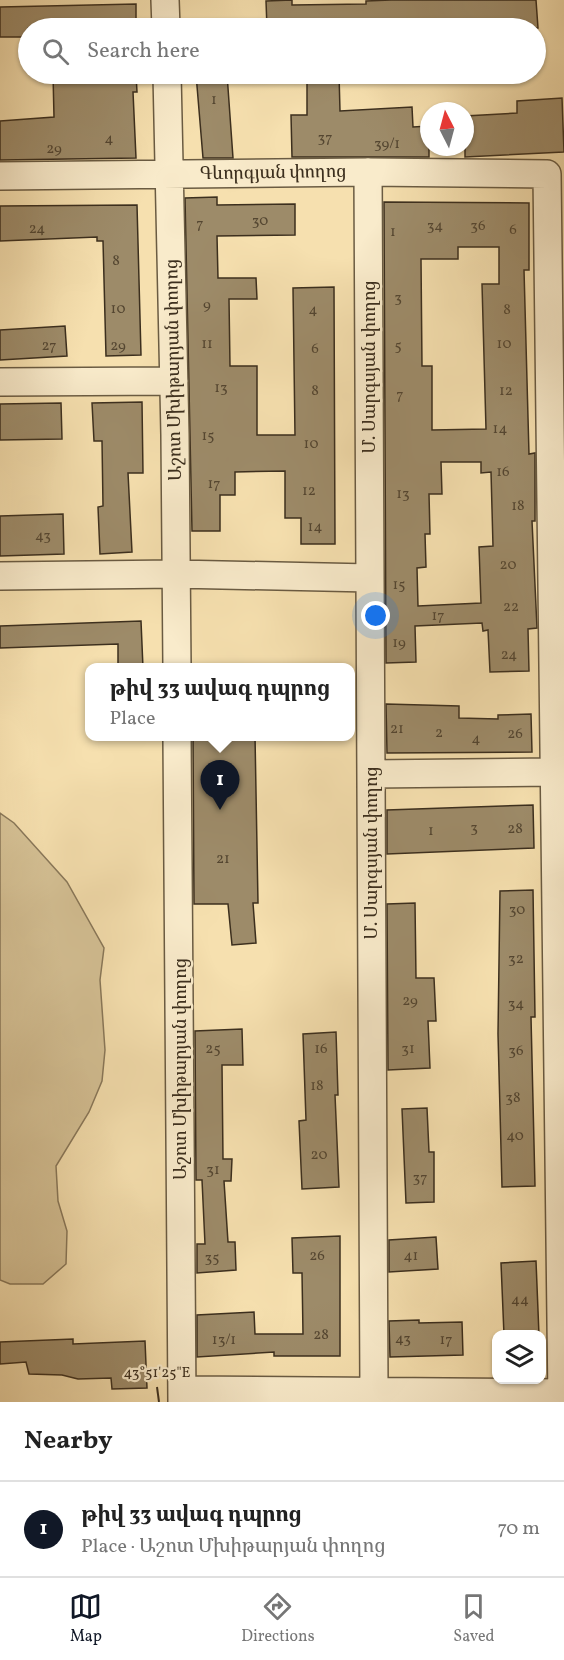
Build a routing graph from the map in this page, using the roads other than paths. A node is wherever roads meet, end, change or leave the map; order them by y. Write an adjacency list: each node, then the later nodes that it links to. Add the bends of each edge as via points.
1 (165, 0): 2 (street)
2 (166, 18)
3 (167, 84): 5 (street, Աշոտ Մխիթարյան փողոց)
4 (368, 172): 5 (street, Գևորգյան փողոց); 9 (street, Գևորգյան փողոց, via 547,174); 12 (street, Մ. Սարգսյան փողոց)
5 (168, 173): 6 (street, Գևորգյան փողոց); 7 (street, Աշոտ Մխիթարյան փողոց)
6 (0, 176)
7 (174, 381): 8 (street); 10 (street, Աշոտ Մխիթարյան փողոց)
8 (0, 382)
9 (558, 527): 15 (street)
10 (176, 574): 11 (street); 12 (street); 13 (street, Աշոտ Մխիթարյան փողոց)
11 (0, 576)
12 (370, 578): 16 (street, Մ. Սարգսյան փողոց)
13 (177, 663)
14 (177, 741): 18 (street, Աշոտ Մխիթարյան փողոց)
15 (554, 772): 16 (street); 19 (street)
16 (371, 774): 17 (street, Մ. Սարգսյան փողոց)
17 (374, 1391): 18 (street); 19 (street)
18 (182, 1396)
19 (562, 1397)

